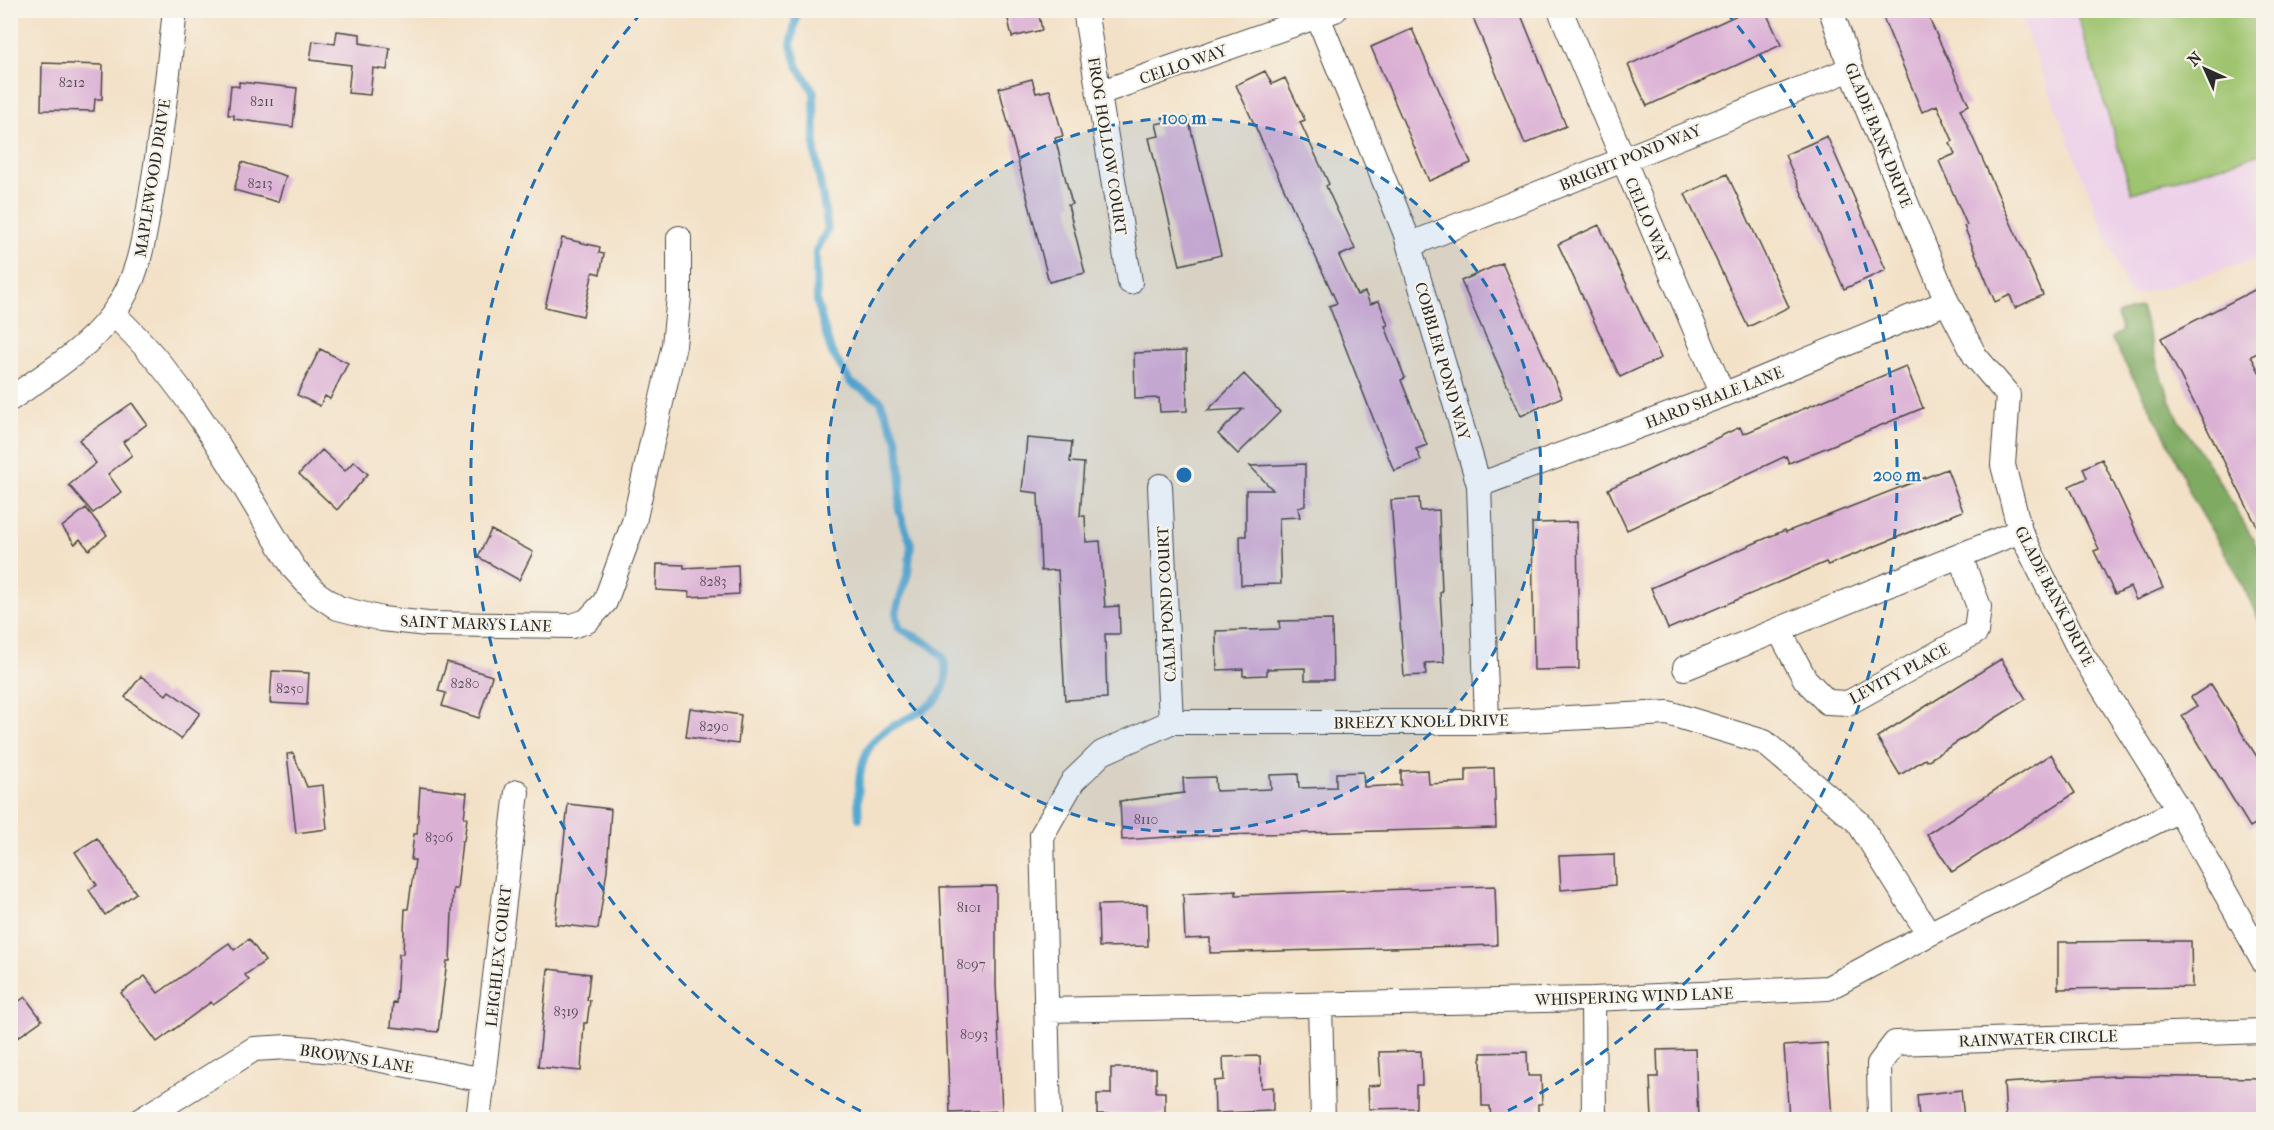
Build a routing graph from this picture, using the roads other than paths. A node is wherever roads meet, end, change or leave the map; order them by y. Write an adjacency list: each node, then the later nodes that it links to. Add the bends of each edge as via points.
1 (175, 10): 13 (street, MAPLEWOOD DRIVE, via 161,141 141,256)
2 (1085, 10): 7 (street, FROG HOLLOW COURT)
3 (1560, 10): 8 (street, CELLO WAY)
4 (1831, 10): 6 (street, GLADE BANK DRIVE)
5 (1327, 14): 7 (street, CELLO WAY); 10 (street, COBBLER POND WAY)
6 (1851, 69): 8 (street, BRIGHT POND WAY); 12 (street, GLADE BANK DRIVE)
7 (1099, 93): 11 (street, FROG HOLLOW COURT)
8 (1623, 160): 10 (street, BRIGHT POND WAY); 14 (street, CELLO WAY)
9 (679, 238): 13 (street, SAINT MARYS LANE, via 674,345 634,522 605,602 588,621 572,626 416,622 382,619 338,608 295,570 172,375 145,342)
10 (1409, 245): 16 (street, COBBLER POND WAY)
11 (1130, 282)
12 (1947, 302): 14 (street, HARD SHALE LANE); 18 (street, GLADE BANK DRIVE, via 1975,356 2008,396 2003,465)
13 (113, 314): 15 (street, MAPLEWOOD DRIVE, via 86,343)
14 (1723, 396): 16 (street, HARD SHALE LANE)
15 (10, 399)
16 (1479, 485): 23 (street, COBBLER POND WAY)
17 (1160, 486): 22 (street, CALM POND COURT)
18 (2020, 531): 19 (street); 25 (street, GLADE BANK DRIVE, via 2080,651)
19 (1960, 556): 20 (street); 20 (street, LEVITY PLACE, via 1979,607 1976,632 1848,703 1827,702 1804,679)
20 (1779, 630): 21 (street)
21 (1685, 668)
22 (1171, 722): 23 (street, BREEZY KNOLL DRIVE); 30 (street, BREEZY KNOLL DRIVE, via 1102,753 1072,781 1042,835)
23 (1487, 722): 26 (street, BREEZY KNOLL DRIVE, via 1668,713 1764,742 1858,822)
24 (517, 792): 32 (street, LEIGHLEX COURT)
25 (2179, 810): 26 (street, WHISPERING WIND LANE); 27 (street, GLADE BANK DRIVE)
26 (1929, 934): 28 (street, WHISPERING WIND LANE, via 1828,988)
27 (2264, 962)
28 (1593, 999): 29 (street, WHISPERING WIND LANE); 37 (street)
29 (1320, 1005): 30 (street, WHISPERING WIND LANE); 36 (street)
30 (1046, 1010): 35 (street, BREEZY KNOLL DRIVE)
31 (2264, 1031): 38 (street, RAINWATER CIRCLE, via 1894,1043 1879,1064)
32 (484, 1080): 33 (street, BROWNS LANE, via 335,1051 254,1049); 34 (street, LEIGHLEX COURT)
33 (141, 1119)
34 (478, 1119)
35 (1049, 1119)
36 (1323, 1119)
37 (1594, 1119)
38 (1880, 1119)

